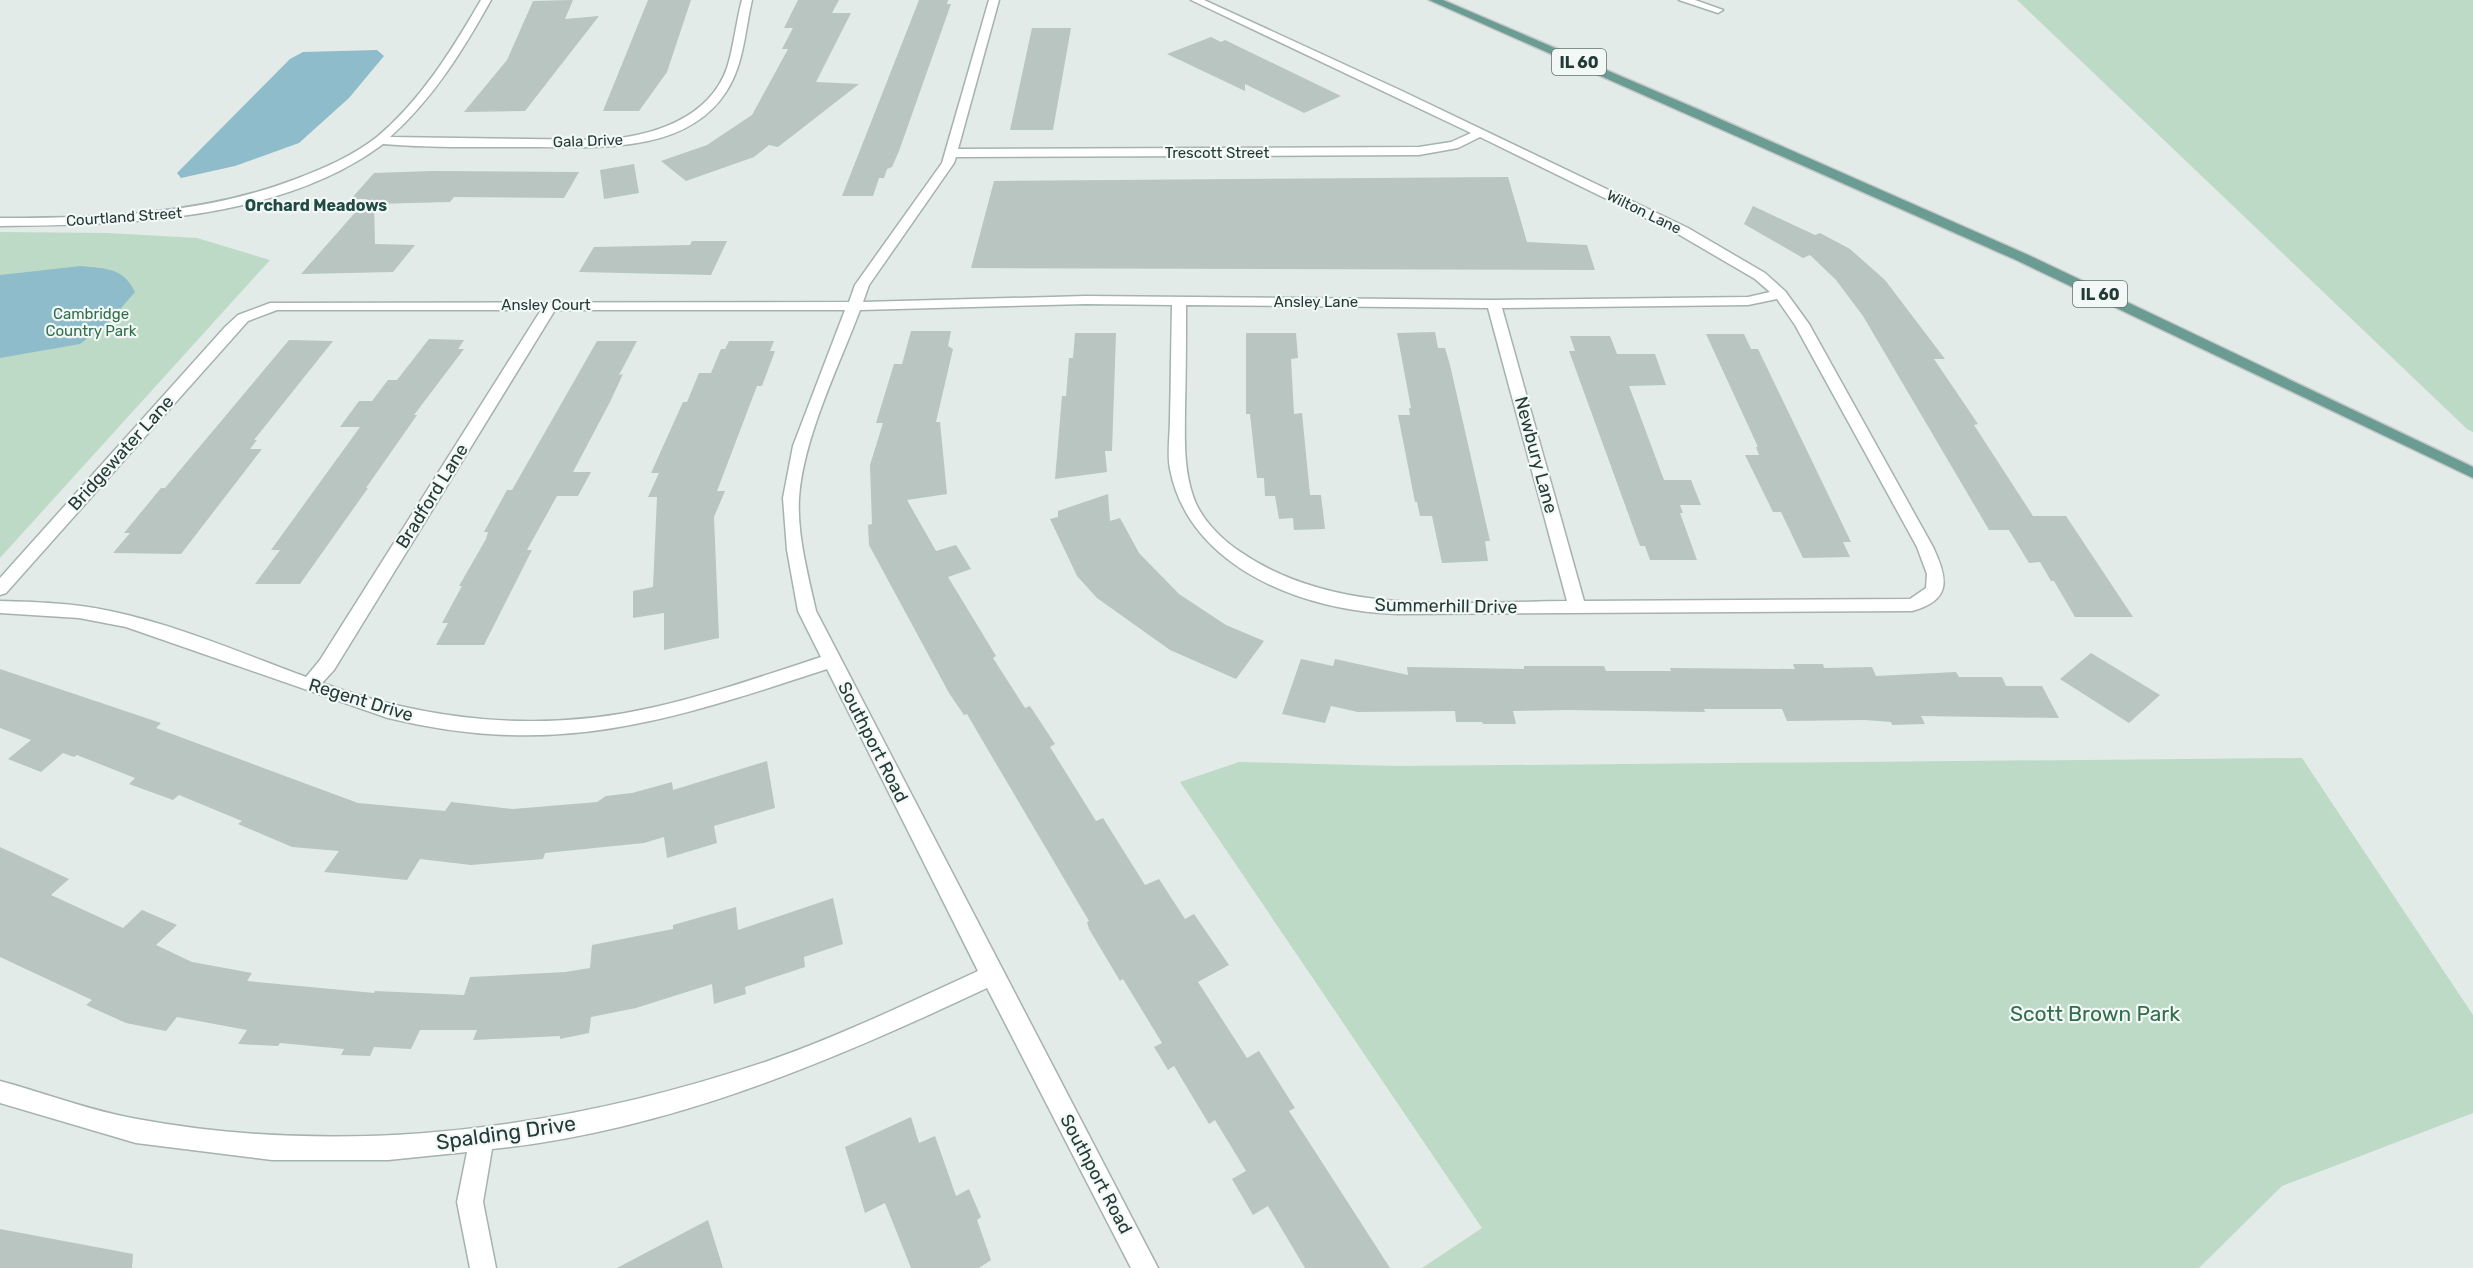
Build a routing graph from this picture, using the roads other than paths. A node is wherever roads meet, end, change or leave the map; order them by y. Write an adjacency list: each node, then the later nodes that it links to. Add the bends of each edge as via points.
1 (486, 0): 9 (street, Courtland Street, via 438,79)
2 (747, 0): 9 (street, Gala Drive, via 739,45 726,84 712,103 692,118 662,132 624,141 589,143)
3 (994, 0): 10 (street, Southport Road)
4 (1434, 0): 18 (main road, IL 60, via 2021,257)
5 (1684, 0): 7 (street)
6 (1205, 1): 8 (street, Wilton Lane)
7 (1719, 10)
8 (1480, 133): 10 (street, Trescott Street, via 1454,145 1419,152); 12 (street, Wilton Lane, via 1702,242 1741,263)
9 (380, 140): 11 (street, Courtland Street, via 294,185 202,211 152,219)
10 (951, 153): 16 (street, Southport Road, via 948,163 862,285)
11 (0, 222)
12 (1780, 294): 14 (street, Ansley Lane, via 1748,301); 19 (street, Wilton Lane, via 1802,324 1925,547 1938,577)
13 (1179, 302): 14 (street, Ansley Lane); 16 (street, Ansley Lane); 21 (street, Summerhill Drive, via 1177,467 1192,513 1218,544 1258,573 1286,585 1317,596 1373,606)
14 (1494, 304): 21 (street, Newbury Lane)
15 (551, 305): 16 (street, Ansley Court); 17 (street, Ansley Court, via 275,306); 24 (street, Bradford Lane, via 327,665)
16 (852, 306): 23 (street, Southport Road, via 801,446 791,498 795,550 807,611)
17 (243, 318): 20 (street, Bridgewater Lane)
18 (2473, 473)
19 (1936, 588): 21 (street, Summerhill Drive, via 1925,602 1912,605)
20 (0, 589)
21 (1577, 606)
22 (0, 607): 24 (street, Regent Drive, via 50,608 123,620)
23 (831, 661): 24 (street, Regent Drive, via 688,707 629,719 548,728 453,724 388,711); 25 (street, Southport Road)
24 (309, 684)
25 (992, 975): 27 (street, Spalding Drive, via 771,1071 649,1109 523,1134); 29 (street, Southport Road)
26 (0, 1092): 27 (street, Spalding Drive, via 136,1131 272,1148 388,1148)
27 (482, 1138): 28 (street, via 470,1202)
28 (483, 1268)
29 (1145, 1268)

